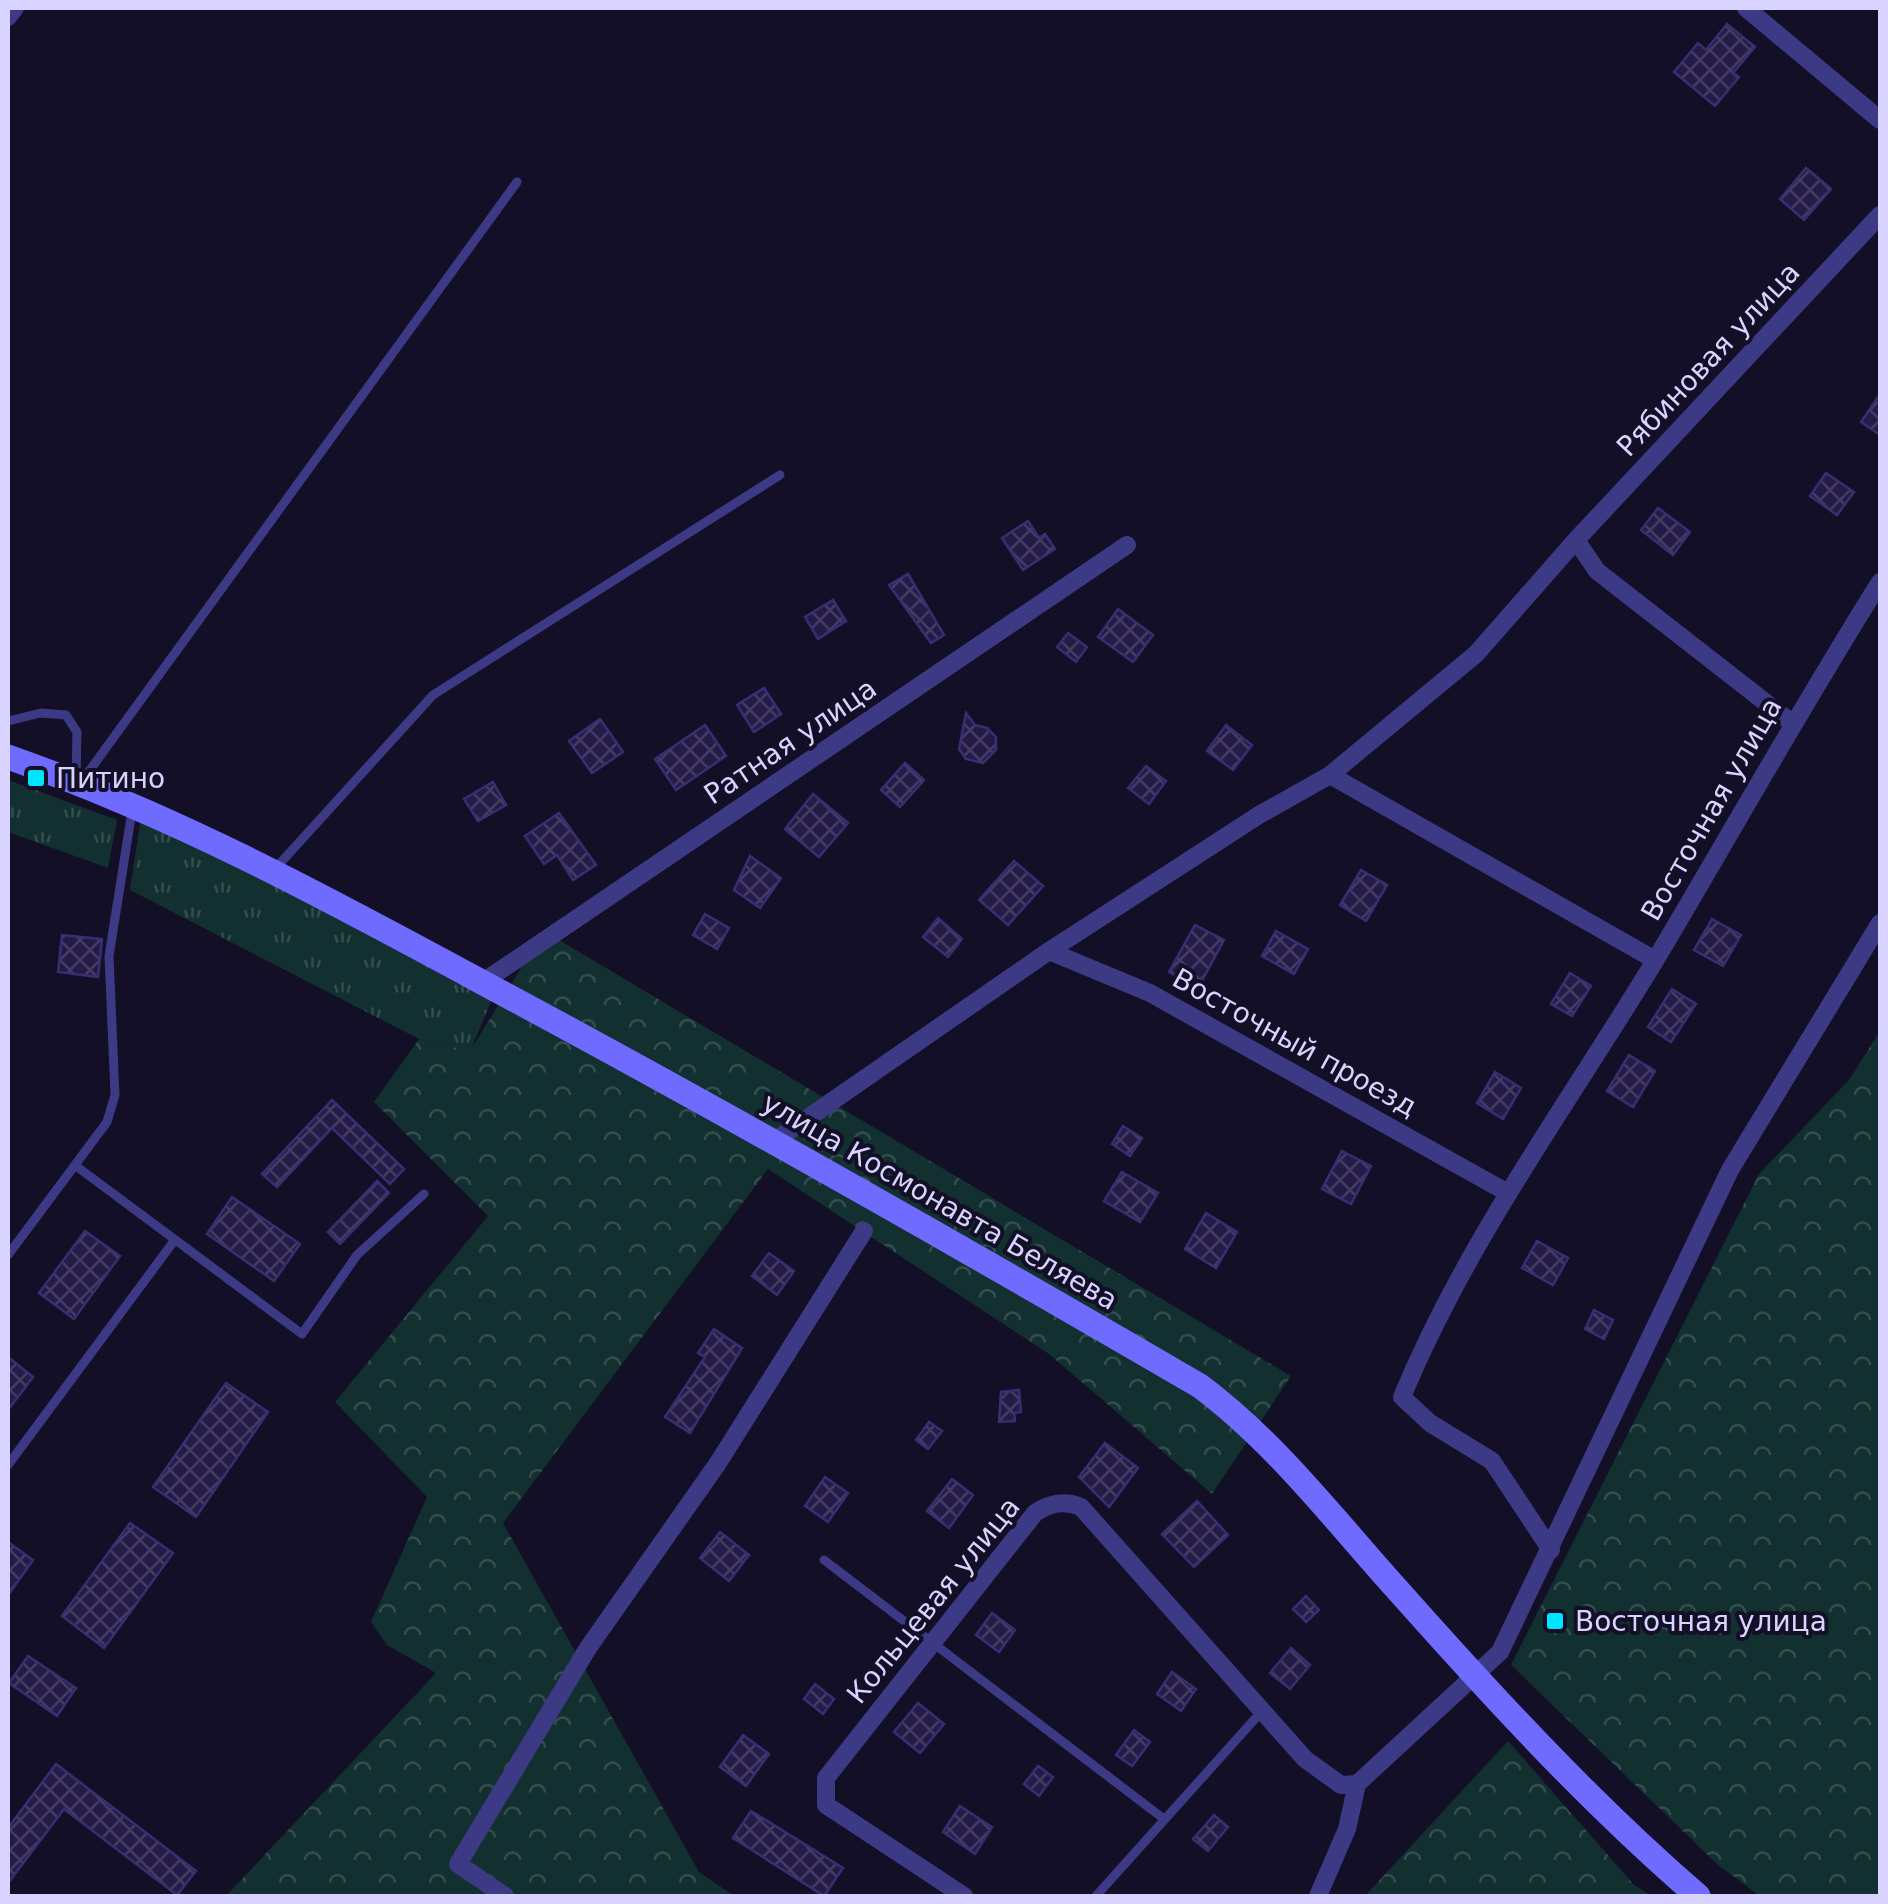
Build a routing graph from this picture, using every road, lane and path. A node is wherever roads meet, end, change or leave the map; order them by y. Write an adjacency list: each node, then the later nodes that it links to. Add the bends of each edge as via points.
1 (15, 8): 3 (street)
2 (1746, 8): 4 (street)
3 (8, 16)
4 (1880, 120)
5 (516, 182): 15 (lane)
6 (1880, 215): 8 (street, Рябиновая улица)
7 (780, 475): 17 (lane, via 434,696)
8 (1576, 540): 12 (street, via 1596,572); 14 (street, Рябиновая улица, via 1476,654)
9 (1128, 546): 21 (street, Ратная улица)
10 (1880, 582): 12 (street, Восточная улица)
11 (8, 720): 15 (lane, via 41,712 66,716 77,732)
12 (1792, 723): 20 (street, Восточная улица)
13 (8, 757): 15 (street, улица Космонавта Беляева)
14 (1330, 775): 19 (street, Рябиновая улица); 20 (street)
15 (78, 782): 16 (street, улица Космонавта Беляева)
16 (134, 804): 17 (street, улица Космонавта Беляева); 23 (lane, via 109,956 115,1095 107,1122)
17 (274, 870): 21 (street, улица Космонавта Беляева)
18 (1880, 923): 30 (street, via 1730,1170)
19 (1049, 951): 22 (street, Рябиновая улица); 24 (street, Восточный проезд, via 1150,992)
20 (1656, 960): 24 (street, Восточная улица)
21 (483, 982): 22 (street, улица Космонавта Беляева)
22 (776, 1140): 33 (street, улица Космонавта Беляева, via 1200,1386 1247,1421)
23 (76, 1166): 27 (lane); 28 (lane)
24 (1508, 1192): 30 (street, Восточная улица, via 1402,1397 1492,1461)
25 (424, 1194): 27 (lane, via 357,1255 302,1334)
26 (864, 1231): 37 (street, via 718,1464 588,1648 458,1864)
27 (174, 1241): 29 (lane)
28 (8, 1256)
29 (8, 1465)
30 (1550, 1550): 33 (street, via 1500,1652)
31 (824, 1560): 32 (lane)
32 (931, 1644): 34 (street, Кольцевая улица, via 1035,1513 1068,1502 1081,1507); 36 (lane); 38 (street, Кольцевая улица, via 826,1778 824,1791 826,1805 840,1816)
33 (1473, 1675): 35 (street); 41 (street, улица Космонавта Беляева, via 1617,1827)
34 (1262, 1710): 35 (street, Кольцевая улица, via 1327,1776 1341,1785); 36 (lane)
35 (1357, 1784): 40 (street, via 1347,1829)
36 (1164, 1819): 39 (lane)
37 (505, 1896)
38 (964, 1896)
39 (1096, 1896)
40 (1318, 1896)
41 (1698, 1896)

